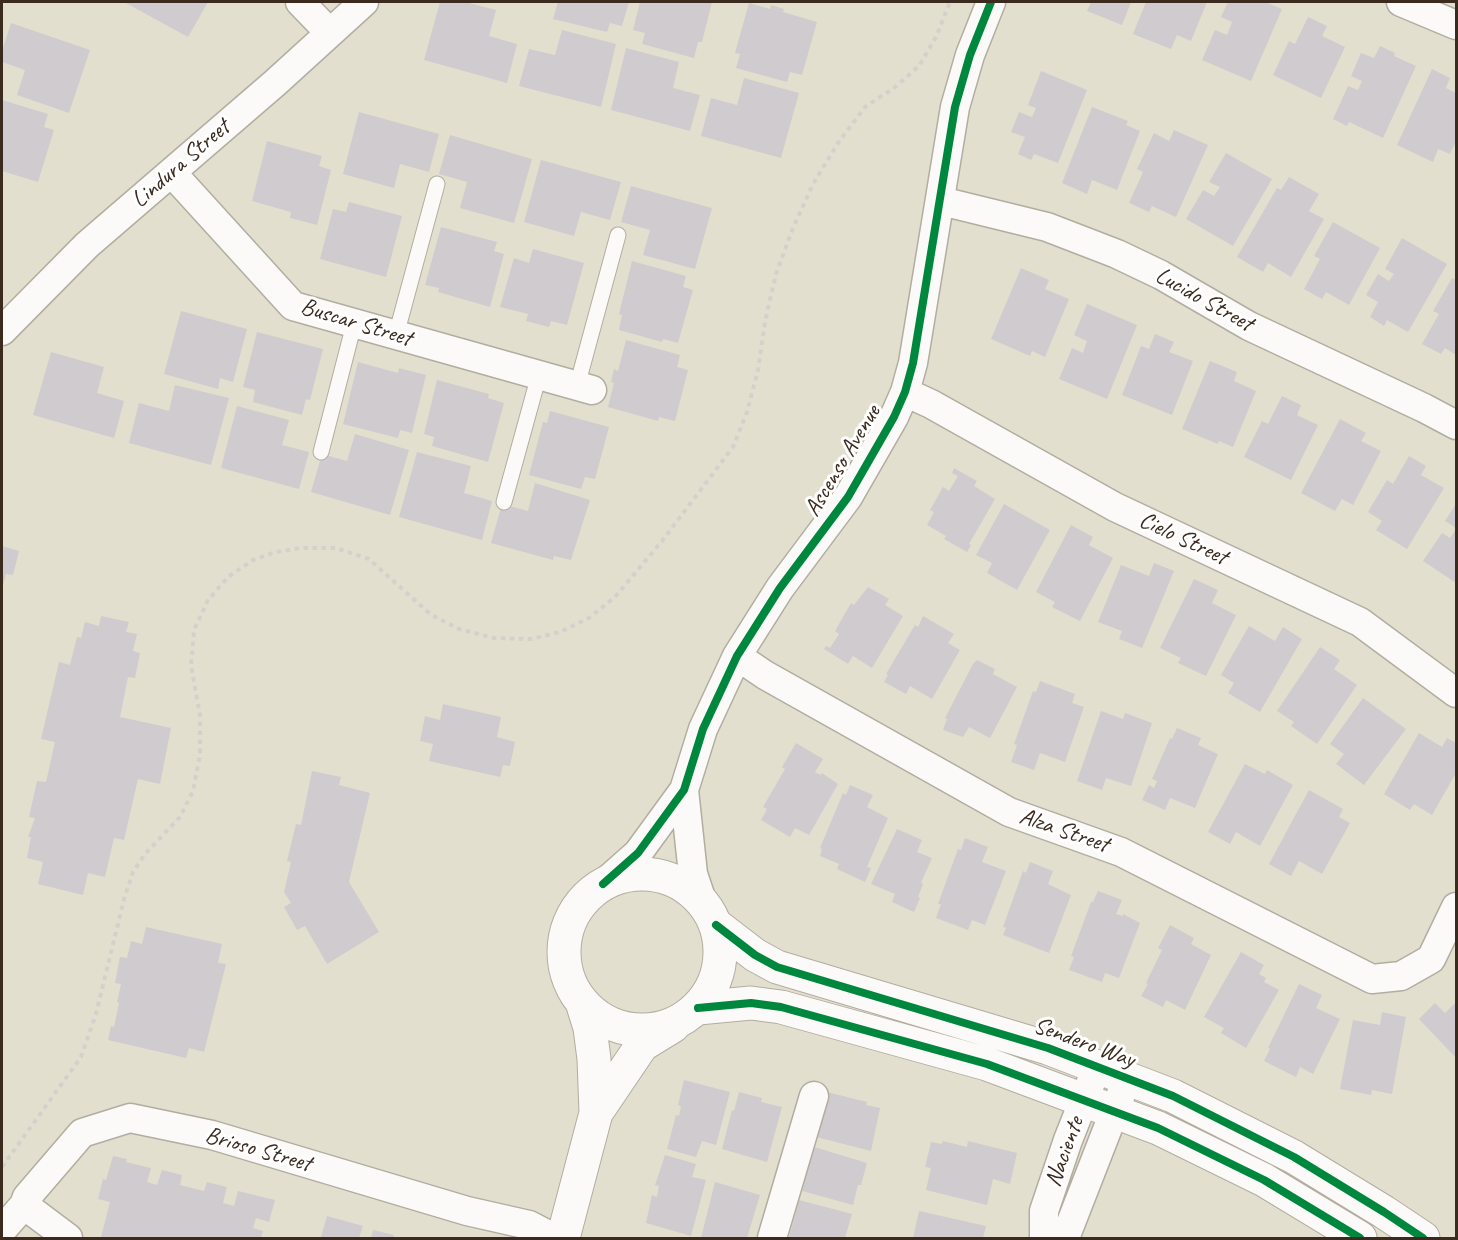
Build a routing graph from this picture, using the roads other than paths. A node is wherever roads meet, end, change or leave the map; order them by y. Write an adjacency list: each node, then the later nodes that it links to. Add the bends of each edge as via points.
1 (300, 2): 6 (street)
2 (364, 2): 6 (street, Lindura Street)
3 (991, 2): 9 (street, Ascenso Avenue, via 955,107)
4 (1401, 2): 5 (street)
5 (1456, 25)
6 (330, 33): 7 (street, Lindura Street)
7 (172, 172): 11 (street, Lindura Street); 12 (street, Buscar Street, via 293,306)
8 (437, 184): 13 (lane)
9 (941, 201): 16 (street, Ascenso Avenue, via 913,363); 17 (street, Lucido Street, via 1047,227 1118,254 1249,326)
10 (618, 235): 15 (lane)
11 (6, 316)
12 (354, 324): 13 (street, Buscar Street); 18 (lane)
13 (396, 335): 14 (street, Buscar Street)
14 (539, 375): 15 (street, Buscar Street); 19 (lane)
15 (585, 388)
16 (904, 392): 20 (street, Ascenso Avenue, via 848,497 780,588); 21 (street, Cielo Street, via 1114,507 1360,622)
17 (1456, 425)
18 (321, 452)
19 (504, 502)
20 (737, 657): 22 (street, Ascenso Avenue, via 703,729); 24 (street, Alza Street, via 1009,812 1121,852 1372,979 1401,976 1431,958)
21 (1456, 693)
22 (684, 790): 23 (street, Ascenso Avenue, via 638,853); 25 (street, Ascenso Avenue, via 692,865)
23 (603, 884): 25 (street, Ascenso Avenue, via 629,874 656,874 682,884); 26 (street, Ascenso Avenue, via 582,901 568,924 564,951 568,978)
24 (1456, 907)
25 (709, 913): 27 (street, Ascenso Avenue, via 721,947 719,969 711,990); 28 (street, Sendero Way, via 755,955 777,967 1048,1048)
26 (582, 1002): 27 (street, Ascenso Avenue, via 602,1020 628,1029 655,1030); 33 (street, Ascenso Avenue, via 593,1049)
27 (690, 1014): 31 (street, via 751,1003 781,1007 987,1064); 33 (street, Ascenso Avenue, via 642,1045)
28 (1097, 1067): 29 (street, Sendero Way); 31 (street, Naciente)
29 (1127, 1079): 32 (street, Naciente); 43 (street, Sendero Way, via 1173,1096 1294,1157)
30 (814, 1096): 39 (street)
31 (1085, 1099): 32 (street); 40 (street, Naciente, via 1044,1211)
32 (1116, 1110): 41 (street, Naciente); 42 (street, via 1264,1180)
33 (596, 1113): 38 (street, Ascenso Avenue)
34 (24, 1205): 35 (street, Brioso Street); 36 (street); 37 (street, Brioso Street, via 82,1133 130,1118 212,1135 467,1211 528,1225)
35 (2, 1230)
36 (68, 1239)
37 (554, 1239)
38 (563, 1239)
39 (772, 1239)
40 (1044, 1239)
41 (1065, 1239)
42 (1360, 1239)
43 (1423, 1239)

